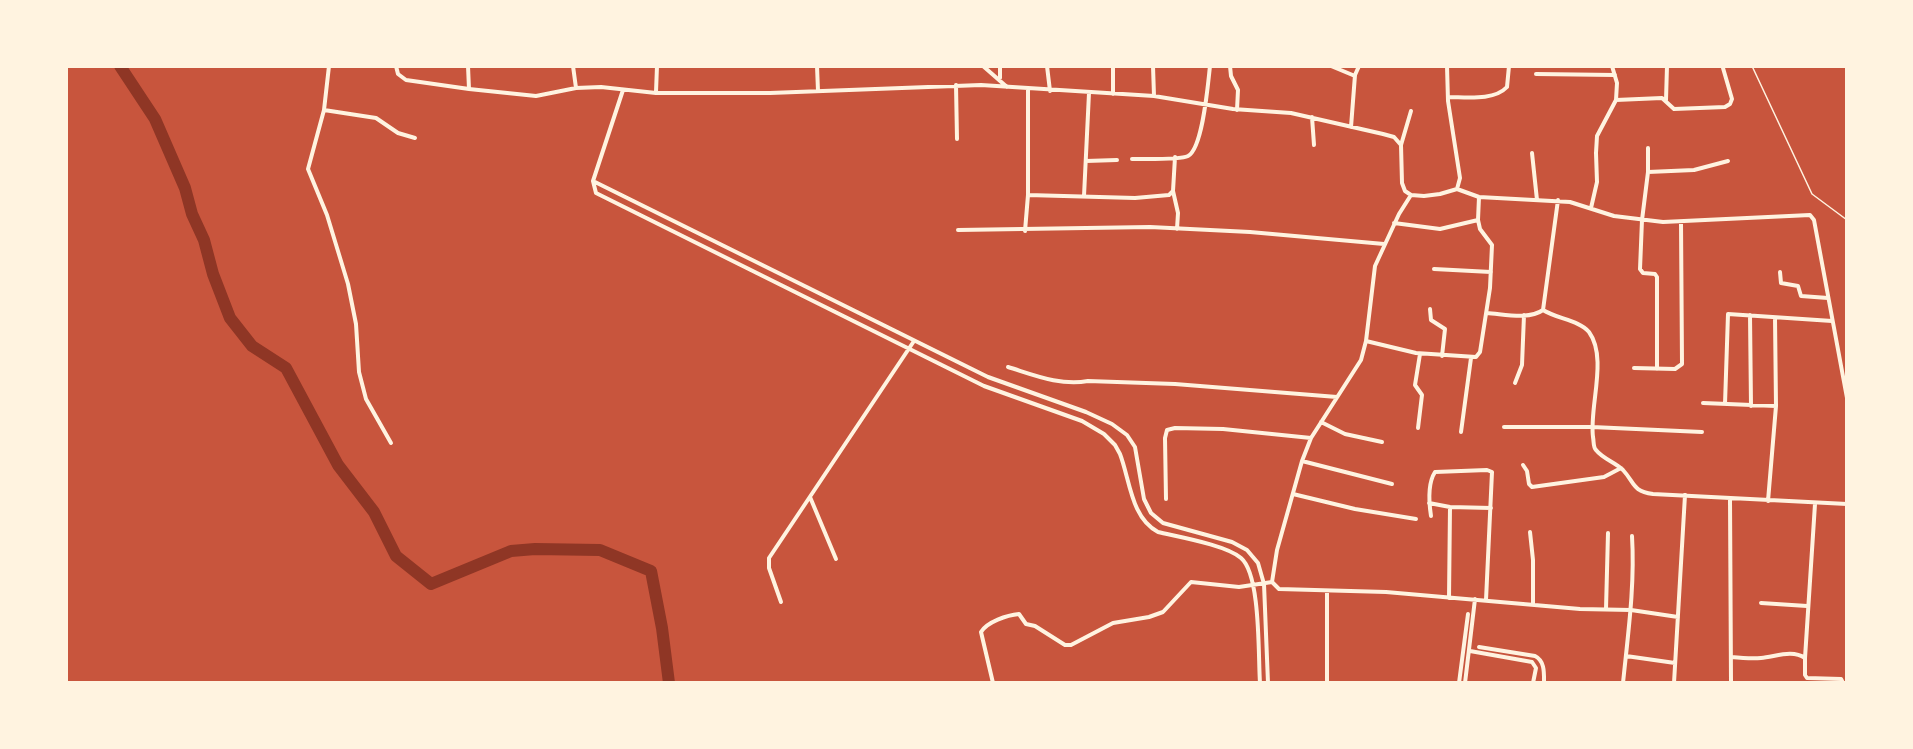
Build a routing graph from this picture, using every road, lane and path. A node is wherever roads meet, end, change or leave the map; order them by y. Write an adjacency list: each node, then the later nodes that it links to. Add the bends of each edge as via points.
1 (329, 66): 42 (street)
2 (396, 66): 29 (street, via 398,74 406,80)
3 (468, 66): 29 (street)
4 (573, 66): 28 (street)
5 (657, 66): 34 (street)
6 (817, 66): 32 (street)
7 (983, 66): 25 (street)
8 (1000, 66): 25 (street)
9 (1047, 66): 33 (street)
10 (1113, 66): 36 (street)
11 (1153, 66): 37 (street)
12 (1210, 66): 41 (street)
13 (1230, 66): 43 (street, via 1238,90)
14 (1331, 66): 24 (street)
15 (1359, 66): 24 (street)
16 (1447, 66): 38 (street)
17 (1509, 66): 38 (street, via 1507,87 1500,92 1487,97)
18 (1612, 66): 23 (street)
19 (1667, 66): 40 (street)
20 (1752, 66): 71 (lane, via 1812,194)
21 (1723, 68): 40 (street, via 1732,99 1730,105 1674,109)
22 (1536, 74): 23 (street)
23 (1615, 75): 39 (street)
24 (1354, 76): 46 (street)
25 (1000, 79): 27 (street)
26 (956, 85): 27 (street); 32 (street); 48 (street)
27 (1007, 87): 31 (street)
28 (576, 88): 29 (street, via 536,96); 30 (street)
29 (469, 89)
30 (623, 90): 34 (street); 59 (street)
31 (1028, 90): 33 (street); 62 (street)
32 (818, 91): 34 (street)
33 (1050, 91): 35 (street)
34 (657, 93)
35 (1089, 93): 36 (street); 56 (street)
36 (1113, 94): 37 (street)
37 (1154, 96): 41 (street)
38 (1448, 97): 60 (street, via 1460,178)
39 (1617, 100): 40 (street); 68 (street, via 1598,136 1597,182)
40 (1666, 100)
41 (1205, 105): 43 (street); 53 (street, via 1195,150)
42 (324, 110): 47 (street, via 376,118 398,133); 117 (street, via 308,170 327,215 348,284 366,399)
43 (1238, 110): 45 (street)
44 (1411, 111): 50 (street)
45 (1312, 117): 46 (street); 49 (street)
46 (1351, 128): 50 (street, via 1394,137)
47 (415, 138)
48 (957, 139)
49 (1314, 144)
50 (1401, 145): 63 (street, via 1402,183)
51 (1648, 148): 58 (street)
52 (1532, 153): 66 (street)
53 (1175, 157): 54 (street); 61 (street)
54 (1132, 159)
55 (1117, 160): 56 (street)
56 (1086, 161): 64 (street)
57 (1728, 161): 58 (street, via 1694,170)
58 (1648, 172): 70 (street)
59 (593, 181): 74 (street); 78 (street, via 596,193)
60 (1457, 189): 63 (street); 65 (street)
61 (1173, 190): 64 (street, via 1169,195 1154,197); 75 (street)
62 (1028, 195): 64 (street); 77 (street)
63 (1411, 195): 73 (street)
64 (1084, 196)
65 (1479, 197): 66 (street); 69 (street)
66 (1537, 200): 67 (street)
67 (1558, 200): 68 (street); 86 (street)
68 (1591, 208): 70 (street)
69 (1478, 220): 73 (street, via 1440,228); 81 (street, via 1492,245)
70 (1642, 220): 72 (street); 101 (street, via 1641,272 1655,274 1657,278)
71 (1847, 220)
72 (1681, 222): 83 (street, via 1806,214 1813,217); 101 (street, via 1682,361 1675,369)
73 (1394, 223): 79 (street)
74 (682, 226): 78 (street); 84 (street)
75 (1177, 229): 77 (street); 79 (street)
76 (958, 231): 77 (street)
77 (1025, 231)
78 (679, 234): 87 (street)
79 (1384, 244): 94 (street, via 1373,276)
80 (1434, 270): 81 (street)
81 (1491, 272): 88 (street)
82 (1780, 272): 83 (street, via 1781,283 1797,286 1801,296)
83 (1828, 298): 92 (street)
84 (838, 303): 87 (street); 93 (street)
85 (1430, 309): 97 (street, via 1431,320 1445,330)
86 (1544, 310): 89 (street); 111 (street, via 1583,326 1593,340 1597,366)
87 (834, 312): 95 (street)
88 (1487, 313): 89 (street); 98 (street, via 1479,352)
89 (1524, 315): 102 (street, via 1522,365)
90 (1750, 315): 91 (street); 106 (street, via 1727,315); 107 (street)
91 (1775, 318): 92 (street); 108 (street)
92 (1832, 321): 104 (street)
93 (914, 341): 95 (street); 140 (street, via 988,378 1112,424 1135,447 1150,513 1163,523 1232,542 1247,550 1258,563)
94 (1366, 341): 96 (street); 103 (street, via 1361,360)
95 (908, 349): 124 (street); 141 (street, via 984,386 1082,421 1104,434 1120,454 1138,511 1150,528 1241,558 1249,567)
96 (1420, 354): 97 (street); 112 (street, via 1415,385 1422,395)
97 (1442, 356): 98 (street)
98 (1471, 358): 113 (street)
99 (1008, 367): 103 (street, via 1074,383 1153,383)
100 (1634, 368): 101 (street)
101 (1657, 369)
102 (1515, 383)
103 (1337, 397): 109 (street)
104 (1847, 398)
105 (1703, 403): 106 (street)
106 (1725, 404): 107 (street)
107 (1750, 406): 108 (street)
108 (1776, 406): 127 (street)
109 (1321, 422): 115 (street); 116 (street, via 1345,434)
110 (1504, 427): 111 (street)
111 (1592, 427): 114 (street); 120 (street, via 1596,450)
112 (1418, 428)
113 (1461, 432)
114 (1702, 432)
115 (1311, 438): 118 (street); 125 (street, via 1223,429 1167,430)
116 (1382, 442)
117 (391, 443)
118 (1302, 460): 121 (street); 122 (street)
119 (1523, 465): 120 (street, via 1532,487 1604,477)
120 (1621, 468): 123 (street, via 1637,489)
121 (1392, 484)
122 (1293, 494): 134 (street); 139 (street)
123 (1685, 495): 126 (street); 153 (street)
124 (809, 496): 138 (street); 146 (street, via 769,558 768,568)
125 (1166, 499)
126 (1730, 499): 127 (street); 157 (street)
127 (1768, 501): 129 (street)
128 (1429, 503): 131 (street); 132 (street, via 1435,472 1486,470 1493,474); 133 (street)
129 (1815, 504): 130 (street); 149 (street)
130 (1847, 504)
131 (1450, 507): 132 (street); 143 (street)
132 (1491, 508): 145 (street)
133 (1431, 516)
134 (1416, 519)
135 (1530, 532): 148 (street)
136 (1608, 533): 150 (street)
137 (1632, 536): 151 (street)
138 (836, 559)
139 (1272, 582): 140 (street); 142 (street, via 1278,589)
140 (1264, 584): 141 (street); 162 (street)
141 (1255, 586): 160 (street, via 1191,582 1163,612 1113,623 1071,645 1026,624 1018,614 1013,615 981,632); 161 (street)
142 (1327, 591): 143 (street); 163 (street)
143 (1449, 598): 144 (street)
144 (1475, 599): 145 (street); 155 (street)
145 (1486, 600): 148 (street)
146 (781, 602)
147 (1761, 603): 149 (street)
148 (1533, 605): 150 (street)
149 (1807, 606): 158 (street)
150 (1605, 609): 151 (street)
151 (1631, 610): 153 (street); 156 (street)
152 (1468, 614): 164 (street)
153 (1678, 617): 159 (street)
154 (1479, 647): 167 (street, via 1535,656 1543,667)
155 (1470, 651): 165 (street); 166 (street, via 1532,662 1536,668)
156 (1626, 656): 159 (street); 168 (street)
157 (1731, 657): 158 (street, via 1796,654); 170 (street)
158 (1805, 658): 171 (street, via 1807,678 1841,679)
159 (1675, 663): 169 (street)
160 (993, 683)
161 (1260, 683)
162 (1268, 683)
163 (1327, 683)
164 (1459, 683)
165 (1465, 683)
166 (1533, 683)
167 (1544, 683)
168 (1623, 683)
169 (1674, 683)
170 (1731, 683)
171 (1844, 683)

